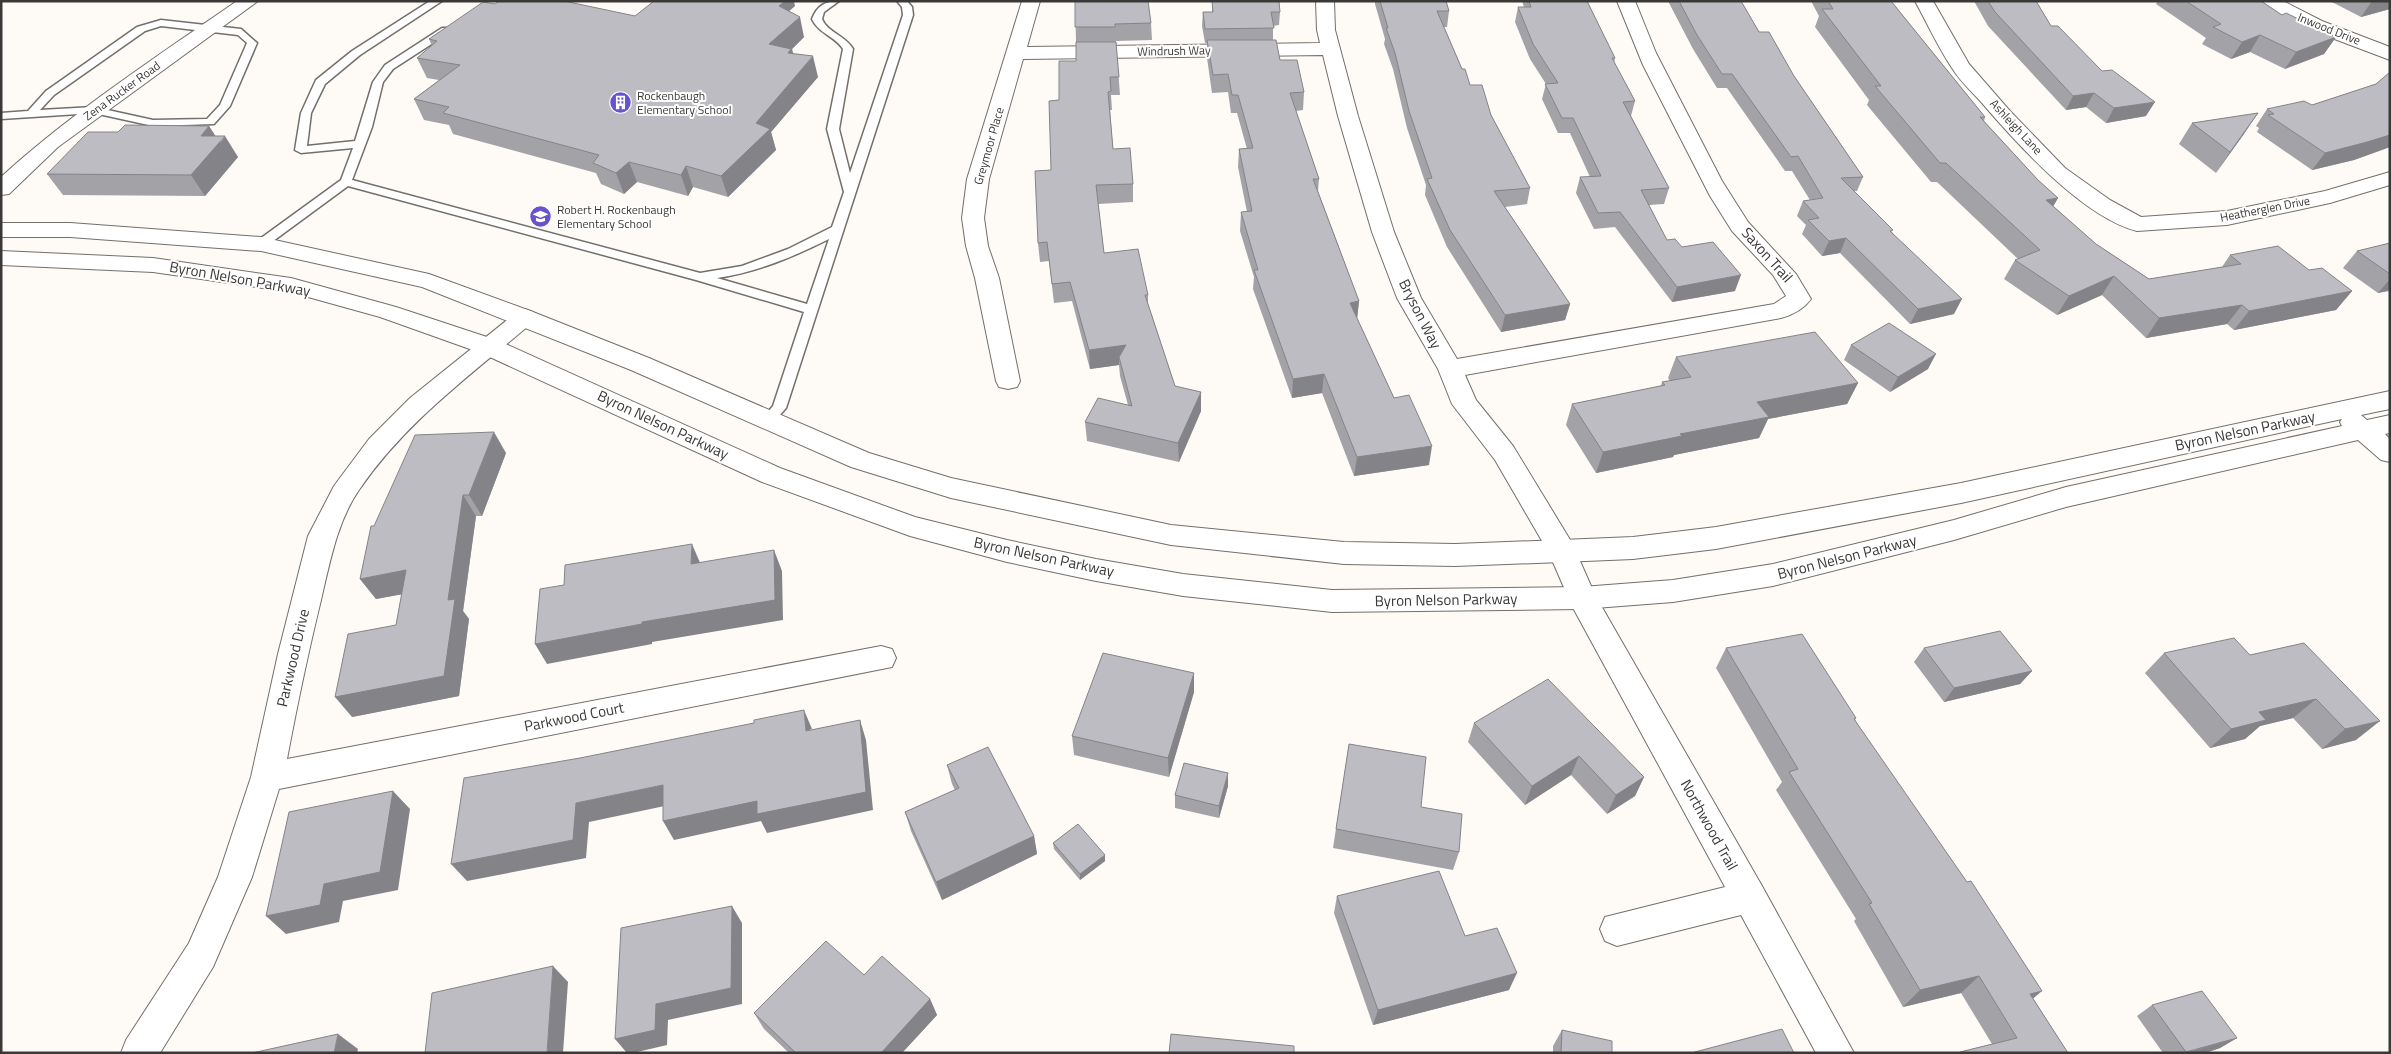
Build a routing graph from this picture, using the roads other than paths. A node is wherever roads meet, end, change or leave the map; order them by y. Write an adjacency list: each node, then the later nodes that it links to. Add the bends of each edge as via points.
1 (249, 1): 11 (street, Zena Rucker Road)
2 (437, 1): 18 (lane, via 356,53 320,82 306,113 301,150)
3 (834, 1): 22 (lane, via 820,11 817,19 820,26 846,43 848,49 833,129)
4 (902, 1): 22 (lane, via 908,15)
5 (1031, 1): 13 (street, Greymoor Place)
6 (1325, 1): 12 (street, Bryson Way, via 1326,30)
7 (1626, 1): 33 (street, Saxon Trail, via 1635,30 1706,170 1741,227 1793,284 1799,300 1781,310)
8 (1924, 1): 23 (street, Ashleigh Lane, via 1961,66 2003,115 2058,172 2102,205)
9 (2269, 1): 14 (street, Inwood Drive, via 2315,25)
10 (459, 21): 18 (lane, via 389,67 378,82)
11 (211, 28): 15 (street, Zena Rucker Road); 15 (lane, via 240,32 252,43 225,106 210,122 154,123); 16 (lane, via 161,23 141,29 50,93)
12 (1331, 49): 13 (street, Windrush Way); 33 (street, Bryson Way, via 1383,232 1408,298)
13 (1018, 53): 34 (street, Greymoor Place, via 978,179 973,218)
14 (2390, 54)
15 (94, 110): 16 (lane); 21 (street, Zena Rucker Road, via 51,142)
16 (31, 114): 17 (lane)
17 (1, 116)
18 (360, 144): 20 (lane)
19 (2390, 178): 23 (street, Heatherglen Drive, via 2330,197 2227,218)
20 (346, 182): 26 (lane); 29 (lane)
21 (1, 189)
22 (850, 193): 24 (lane)
23 (2137, 224)
24 (838, 228): 29 (lane, via 792,252 744,270); 30 (lane)
25 (1, 230): 26 (street, Byron Nelson Parkway, via 70,230)
26 (261, 244): 28 (street); 31 (street, Byron Nelson Parkway, via 429,282)
27 (1, 258): 28 (street, Byron Nelson Parkway, via 153,265)
28 (226, 274): 32 (street, Byron Nelson Parkway, via 291,285 353,302)
29 (700, 277): 30 (lane)
30 (811, 310): 37 (lane, via 779,408)
31 (525, 317): 32 (street, Parkwood Drive); 37 (street, Byron Nelson Parkway)
32 (490, 347): 44 (street, Byron Nelson Parkway, via 771,475 910,526 1007,551 1183,585 1332,601); 46 (street, Parkwood Drive, via 419,404 378,446 347,486 322,536 292,654)
33 (1450, 369): 43 (street, Bryson Way, via 1465,404 1504,453)
34 (1008, 381)
35 (2390, 400): 36 (street, Byron Nelson Parkway)
36 (2338, 412): 39 (street); 41 (street, Byron Nelson Parkway)
37 (767, 421): 43 (street, Byron Nelson Parkway, via 860,460 952,488 1171,535 1344,553 1455,555)
38 (2390, 424): 39 (street, Byron Nelson Parkway)
39 (2362, 429): 40 (street); 42 (street, Byron Nelson Parkway)
40 (2390, 453)
41 (2101, 462): 42 (street); 43 (street, Byron Nelson Parkway, via 1961,493 1716,538 1633,548)
42 (2122, 484): 44 (street, Byron Nelson Parkway, via 1773,575 1673,591)
43 (1562, 551): 44 (street, Bryson Way)
44 (1582, 598): 47 (street, Northwood Trail)
45 (881, 658): 46 (street, Parkwood Court)
46 (267, 777): 49 (street, Parkwood Drive, via 235,877 201,955)
47 (1750, 898): 48 (street); 50 (street, Northwood Trail)
48 (1617, 930)
49 (139, 1053)
50 (1836, 1053)

